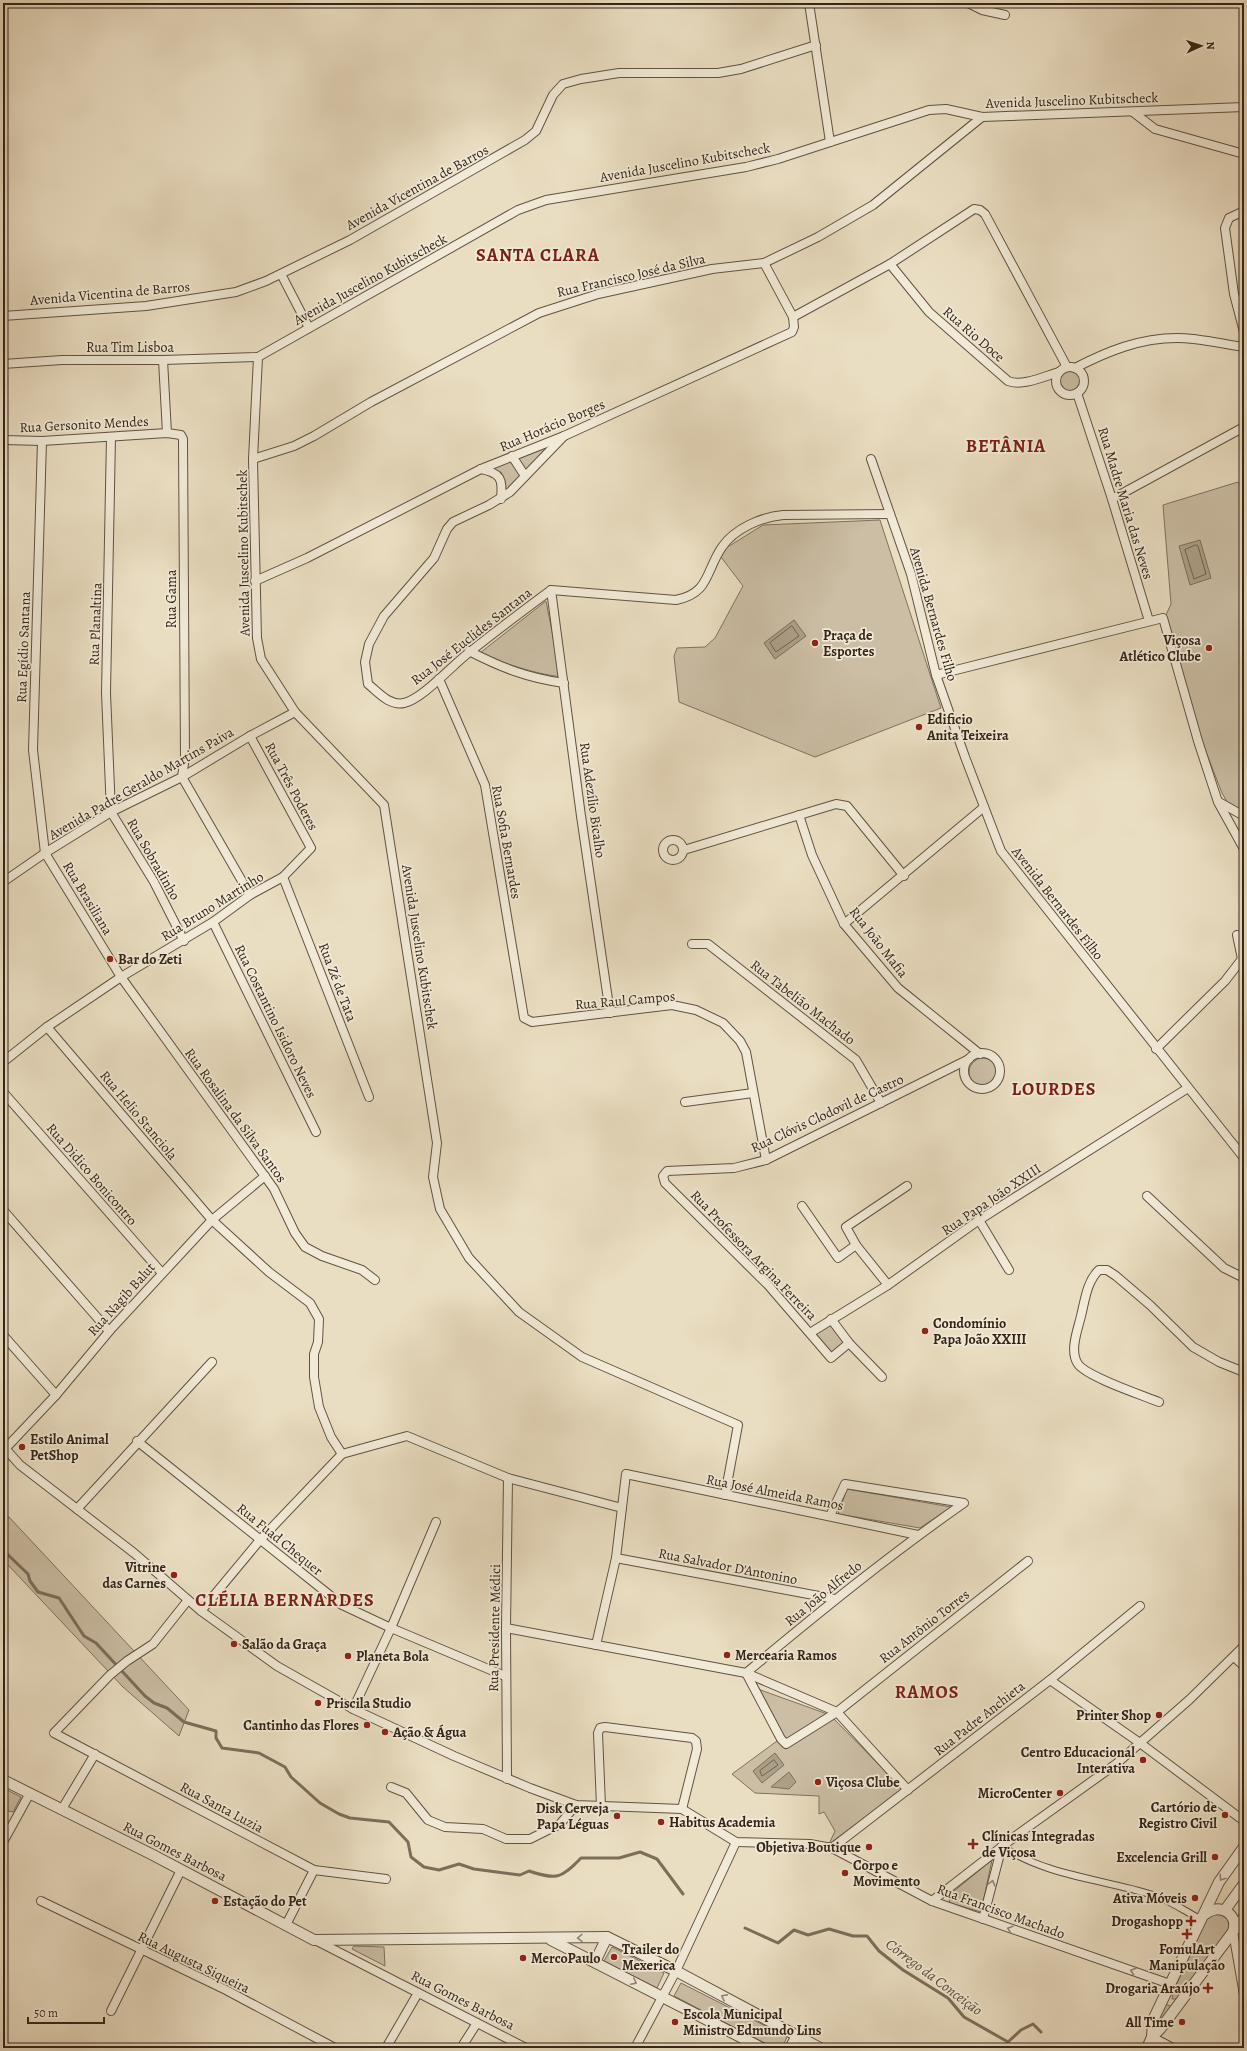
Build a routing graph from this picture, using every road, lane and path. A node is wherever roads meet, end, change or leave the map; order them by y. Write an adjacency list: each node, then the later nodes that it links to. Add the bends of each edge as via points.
1 (809, 3): 4 (street)
2 (968, 3): 3 (street)
3 (1005, 16)
4 (816, 45): 8 (street); 13 (street, Avenida Vicentina de Barros, via 741,69 718,73 618,73 563,84 553,95 536,131 525,140 350,240)
5 (1244, 106): 6 (street, Avenida Juscelino Kubitscheck)
6 (1133, 112): 7 (street, Avenida Juscelino Kubitscheck); 9 (street, via 1155,129)
7 (982, 117): 8 (street, Avenida Juscelino Kubitscheck, via 946,109 929,110); 11 (street, Rua Francisco José da Silva, via 873,205 818,237)
8 (830, 142): 16 (street, Avenida Juscelino Kubitscheck, via 746,167 546,200 518,210)
9 (1244, 154)
10 (1244, 211): 17 (street, via 1229,218 1225,228 1234,294)
11 (764, 263): 15 (street); 31 (street, Rua Francisco José da Silva, via 712,269 598,294 539,312 371,402 301,443)
12 (890, 264): 15 (street); 22 (street, Rua Rio Doce, via 929,312 1008,381 1021,382); 22 (street, via 974,209 980,210 985,214)
13 (281, 274): 14 (street, Avenida Vicentina de Barros, via 236,292 200,298 146,306); 16 (street)
14 (3, 316)
15 (793, 317): 27 (street, Rua Horácio Borges, via 794,327 786,336)
16 (309, 328): 19 (street, Avenida Juscelino Kubitscheck)
17 (1244, 332)
18 (1244, 347): 22 (street, Rua Rio Doce, via 1178,338 1157,339 1135,342)
19 (258, 357): 20 (street, Rua Tim Lisboa); 31 (street, Avenida Juscelino Kubitschek)
20 (163, 360): 21 (street, Rua Tim Lisboa, via 62,360); 25 (street)
21 (3, 364)
22 (1067, 369): 23 (street, via 1082,374 1084,382); 23 (street, via 1056,379 1058,388 1068,395)
23 (1077, 393): 36 (street, Rua Madre Maria das Neves)
24 (1244, 428): 36 (street)
25 (167, 433): 26 (street, Rua Gersonito Mendes); 47 (street, Rua Gama, via 181,435 183,439 185,757)
26 (111, 436): 29 (street, Rua Gersonito Mendes); 50 (street, Rua Planaltina, via 106,693)
27 (564, 436): 30 (street, Rua Horácio Borges); 34 (street, Rua José Euclides Santana)
28 (3, 440): 29 (street, Rua Gersonito Mendes)
29 (42, 441): 56 (street, Rua Egídio Santana, via 33,750)
30 (512, 456): 33 (street, Rua Horácio Borges); 34 (street)
31 (253, 459): 38 (street, Avenida Juscelino Kubitschek)
32 (872, 459): 37 (street, Avenida Bernardes Filho)
33 (482, 468): 35 (street, via 500,478); 38 (street, Rua Horácio Borges, via 307,558)
34 (525, 476): 35 (street, Rua José Euclides Santana)
35 (501, 499): 43 (street, Rua José Euclides Santana, via 453,522 447,529 434,558 384,616 369,644 364,662 368,684 385,698 395,703 405,703)
36 (1112, 499): 40 (street, Rua Madre Maria das Neves)
37 (890, 514): 39 (street, Rua José Euclides Santana, via 783,514 766,517 736,534 723,546 702,588 690,597 676,600); 42 (street, Avenida Bernardes Filho, via 911,574)
38 (256, 581): 45 (street, Avenida Juscelino Kubitschek, via 257,638 261,659)
39 (551, 590): 41 (street, Rua José Euclides Santana); 44 (street, Rua Adezílio Bicalho)
40 (1149, 621): 42 (street); 48 (street, via 1163,618)
41 (469, 652): 43 (street, Rua José Euclides Santana); 44 (street, via 505,669)
42 (936, 675): 49 (street, Avenida Bernardes Filho)
43 (439, 679): 68 (street, Rua Sofia Bernardes, via 485,785)
44 (564, 683): 67 (street, Rua Adezílio Bicalho)
45 (295, 712): 46 (street, Avenida Padre Geraldo Martins Paiva); 111 (street, Avenida Juscelino Kubitschek, via 384,805 437,1143 433,1177 440,1209 469,1258 519,1312 582,1357 738,1425)
46 (250, 736): 47 (street, Avenida Padre Geraldo Martins Paiva); 53 (street, Rua Três Poderes)
47 (182, 777): 50 (street, Avenida Padre Geraldo Martins Paiva); 60 (street)
48 (1218, 802): 52 (street); 55 (street)
49 (984, 807): 57 (street); 70 (street, Avenida Bernardes Filho, via 1001,852)
50 (111, 812): 56 (street, Avenida Padre Geraldo Martins Paiva); 64 (street, Rua Sobradinho, via 154,882)
51 (799, 815): 54 (street); 57 (street, via 836,804 846,806); 62 (street, Rua João Mafia, via 812,855)
52 (1244, 816)
53 (311, 848): 58 (street, Rua Bruno Martinho)
54 (684, 850)
55 (1244, 850)
56 (45, 852): 59 (street, Avenida Padre Geraldo Martins Paiva); 66 (street, Rua Brasiliana)
57 (904, 876): 62 (street)
58 (283, 877): 60 (street, Rua Bruno Martinho); 77 (street, Rua Zé de Tata)
59 (3, 882)
60 (250, 895): 61 (street, Rua Bruno Martinho)
61 (213, 922): 64 (street, Rua Bruno Martinho); 80 (street, Rua Costantino Isidoro Neves)
62 (844, 924): 71 (street, Rua João Mafia, via 898,988)
63 (1238, 935): 70 (street, via 1242,959 1225,981)
64 (184, 940): 66 (street, Rua Bruno Martinho)
65 (692, 944): 79 (street, Rua Tabelião Machado, via 708,944 856,1060)
66 (121, 977): 69 (street, Rua Bruno Martinho); 84 (street, Rua Rosalina da Silva Santos)
67 (610, 1013): 68 (street, Rua Raul Campos, via 532,1022); 76 (street, Rua Raul Campos, via 672,1005 696,1010 715,1018 740,1040 746,1052)
68 (524, 1018)
69 (48, 1027): 73 (street, Rua Bruno Martinho); 89 (street, Rua Helio Stanciola)
70 (1156, 1049): 74 (street, Avenida Bernardes Filho)
71 (980, 1054): 72 (street); 72 (street, via 992,1056 999,1066 999,1078 991,1087 979,1089 968,1082 965,1071)
72 (969, 1059): 79 (street, Rua Clóvis Clodovil de Castro)
73 (3, 1062)
74 (1188, 1088): 81 (street, Avenida Bernardes Filho); 90 (street, Rua Papa João XXIII)
75 (3, 1092): 93 (street, Rua Didico Bonicontro)
76 (753, 1093): 78 (street); 82 (street, Rua Raul Campos)
77 (368, 1097)
78 (685, 1102)
79 (881, 1103): 82 (street, Rua Clóvis Clodovil de Castro)
80 (316, 1132)
81 (1244, 1158)
82 (766, 1160): 83 (street, Rua Clóvis Clodovil de Castro, via 734,1168)
83 (667, 1171): 99 (street, Rua Professora Argina Ferreira, via 663,1176 665,1183 768,1285)
84 (265, 1176): 89 (street, Rua Nagib Balut); 95 (street, Rua Rosalina da Silva Santos, via 305,1247 362,1270)
85 (907, 1186): 91 (street, via 846,1227)
86 (1147, 1196): 94 (street, via 1224,1268)
87 (802, 1206): 91 (street, via 838,1258)
88 (3, 1210): 98 (street)
89 (212, 1220): 93 (street, Rua Nagib Balut); 109 (street, Rua Helio Stanciola, via 269,1272 310,1303 319,1319 318,1342 314,1354 314,1378 319,1407)
90 (979, 1220): 92 (street); 96 (street, Rua Papa João XXIII)
91 (856, 1245): 96 (street)
92 (1009, 1270)
93 (162, 1273): 98 (street, Rua Nagib Balut)
94 (1244, 1278)
95 (375, 1280)
96 (888, 1285): 97 (street, Rua Papa João XXIII)
97 (831, 1320): 99 (street, Rua Papa João XXIII); 101 (street)
98 (109, 1331): 105 (street, Rua Nagib Balut)
99 (810, 1333): 101 (street, Rua Professora Argina Ferreira, via 830,1358)
100 (3, 1335): 105 (street)
101 (849, 1343): 104 (street)
102 (212, 1362): 107 (street)
103 (1244, 1372): 106 (street, via 1219,1362 1193,1347 1150,1305 1107,1270 1099,1270 1092,1276 1076,1334 1075,1353 1078,1364 1095,1376)
104 (882, 1377)
105 (56, 1395): 108 (street, Rua Nagib Balut)
106 (1159, 1402)
107 (137, 1442): 113 (street); 117 (street, Rua Fuad Chequer)
108 (4, 1447): 113 (street, Rua Francisco Machado, via 20,1465)
109 (342, 1454): 110 (street, via 407,1436); 117 (street)
110 (508, 1478): 112 (street); 125 (street, Rua Presidente Médici)
111 (725, 1495): 112 (street, Rua José Almeida Ramos, via 626,1474); 114 (street, Rua José Almeida Ramos)
112 (622, 1508): 118 (street)
113 (77, 1509): 121 (street, Rua Francisco Machado, via 134,1553)
114 (830, 1516): 116 (street, Rua José Almeida Ramos); 116 (street, Rua João Alfredo, via 845,1484 964,1503)
115 (436, 1522): 124 (street)
116 (918, 1535): 120 (street, Rua João Alfredo)
117 (260, 1540): 123 (street); 124 (street, Rua Fuad Chequer, via 342,1605)
118 (616, 1558): 120 (street, Rua Salvador D'Antonino); 126 (street)
119 (1028, 1561): 134 (street, Rua Antônio Torres)
120 (835, 1599): 130 (street, Rua João Alfredo)
121 (188, 1600): 123 (street, Rua Francisco Machado); 136 (street, Rua Santa Luzia, via 153,1644 110,1675 54,1733)
122 (1140, 1606): 132 (street, Rua Padre Anchieta)
123 (201, 1611): 133 (street, Rua Francisco Machado, via 278,1666)
124 (391, 1628): 131 (street, Rua Fuad Chequer); 133 (street)
125 (506, 1628): 126 (street); 131 (street, Rua Presidente Médici)
126 (596, 1645): 130 (street)
127 (1244, 1646): 128 (street)
128 (1234, 1657): 129 (street); 135 (street)
129 (1244, 1666)
130 (746, 1673): 134 (street); 134 (street, Rua Antônio Torres, via 785,1745)
131 (506, 1676): 137 (street, Rua Presidente Médici)
132 (1050, 1680): 135 (street); 140 (street, Rua Padre Anchieta)
133 (354, 1709): 137 (street, Rua Francisco Machado)
134 (837, 1712): 140 (street)
135 (1140, 1743): 146 (street); 149 (street, via 1116,1764)
136 (95, 1754): 144 (street); 153 (street, Rua Santa Luzia)
137 (507, 1779): 142 (street, Rua Francisco Machado)
138 (3, 1780): 141 (street, Rua Gomes Barbosa)
139 (391, 1787): 142 (street, via 406,1793 428,1820 445,1827 483,1829 506,1839 530,1839 560,1824)
140 (908, 1790): 151 (street, Rua Padre Anchieta)
141 (30, 1793): 144 (street, Rua Gomes Barbosa); 147 (street)
142 (576, 1805): 143 (street, Rua Francisco Machado)
143 (602, 1806): 145 (street, Rua Francisco Machado); 145 (street, via 598,1734 600,1728 605,1726 692,1738 696,1742 697,1748)
144 (62, 1809): 152 (street, Rua Gomes Barbosa)
145 (682, 1809): 148 (street, Rua Francisco Machado)
146 (1244, 1821)
147 (3, 1842)
148 (736, 1842): 151 (street, Rua Francisco Machado, via 810,1844); 169 (street)
149 (1002, 1846): 157 (street); 160 (street, via 1018,1857 1039,1865 1155,1895); 161 (street, one-way to 149)
150 (1244, 1846): 160 (street, one-way to 160, via 1219,1882)
151 (832, 1848): 157 (street, Rua Francisco Machado)
152 (181, 1870): 162 (street, Rua Gomes Barbosa); 167 (street)
153 (314, 1870): 154 (street, Rua Santa Luzia); 162 (street)
154 (386, 1878)
155 (1244, 1884): 158 (street)
156 (41, 1901): 167 (street, Rua Augusta Siqueira)
157 (932, 1901): 161 (street, Rua Francisco Machado)
158 (1225, 1910): 160 (street, via 1214,1909); 163 (street, via 1234,1922)
159 (1244, 1917): 163 (street)
160 (1203, 1918): 170 (street)
161 (983, 1919): 170 (street, Rua Francisco Machado, one-way to 161)
162 (286, 1925): 166 (street, Rua Gomes Barbosa)
163 (1232, 1932): 172 (street); 174 (street)
164 (606, 1937): 165 (street, one-way to 165); 168 (street); 169 (street)
165 (550, 1939): 166 (street); 168 (street)
166 (314, 1940): 171 (street, Rua Gomes Barbosa)
167 (141, 1951): 175 (street); 179 (street, Rua Augusta Siqueira, via 226,1990)
168 (596, 1962): 173 (street, one-way to 173)
169 (676, 1971): 173 (street); 177 (street, one-way to 169)
170 (1168, 1988): 174 (street, via 1168,2002); 178 (street, via 1153,2020)
171 (418, 1993): 176 (street, Rua Gomes Barbosa); 180 (street)
172 (1244, 1995)
173 (661, 1996): 183 (street); 184 (street)
174 (1180, 2003): 178 (street)
175 (111, 2011)
176 (477, 2023): 181 (street); 182 (street, Rua Gomes Barbosa)
177 (797, 2036): 185 (street); 186 (street)
178 (1152, 2037): 187 (street); 188 (street)
179 (335, 2048)
180 (386, 2048)
181 (461, 2048)
182 (526, 2048)
183 (635, 2048)
184 (762, 2048)
185 (790, 2048)
186 (820, 2048)
187 (1147, 2048)
188 (1173, 2048)

